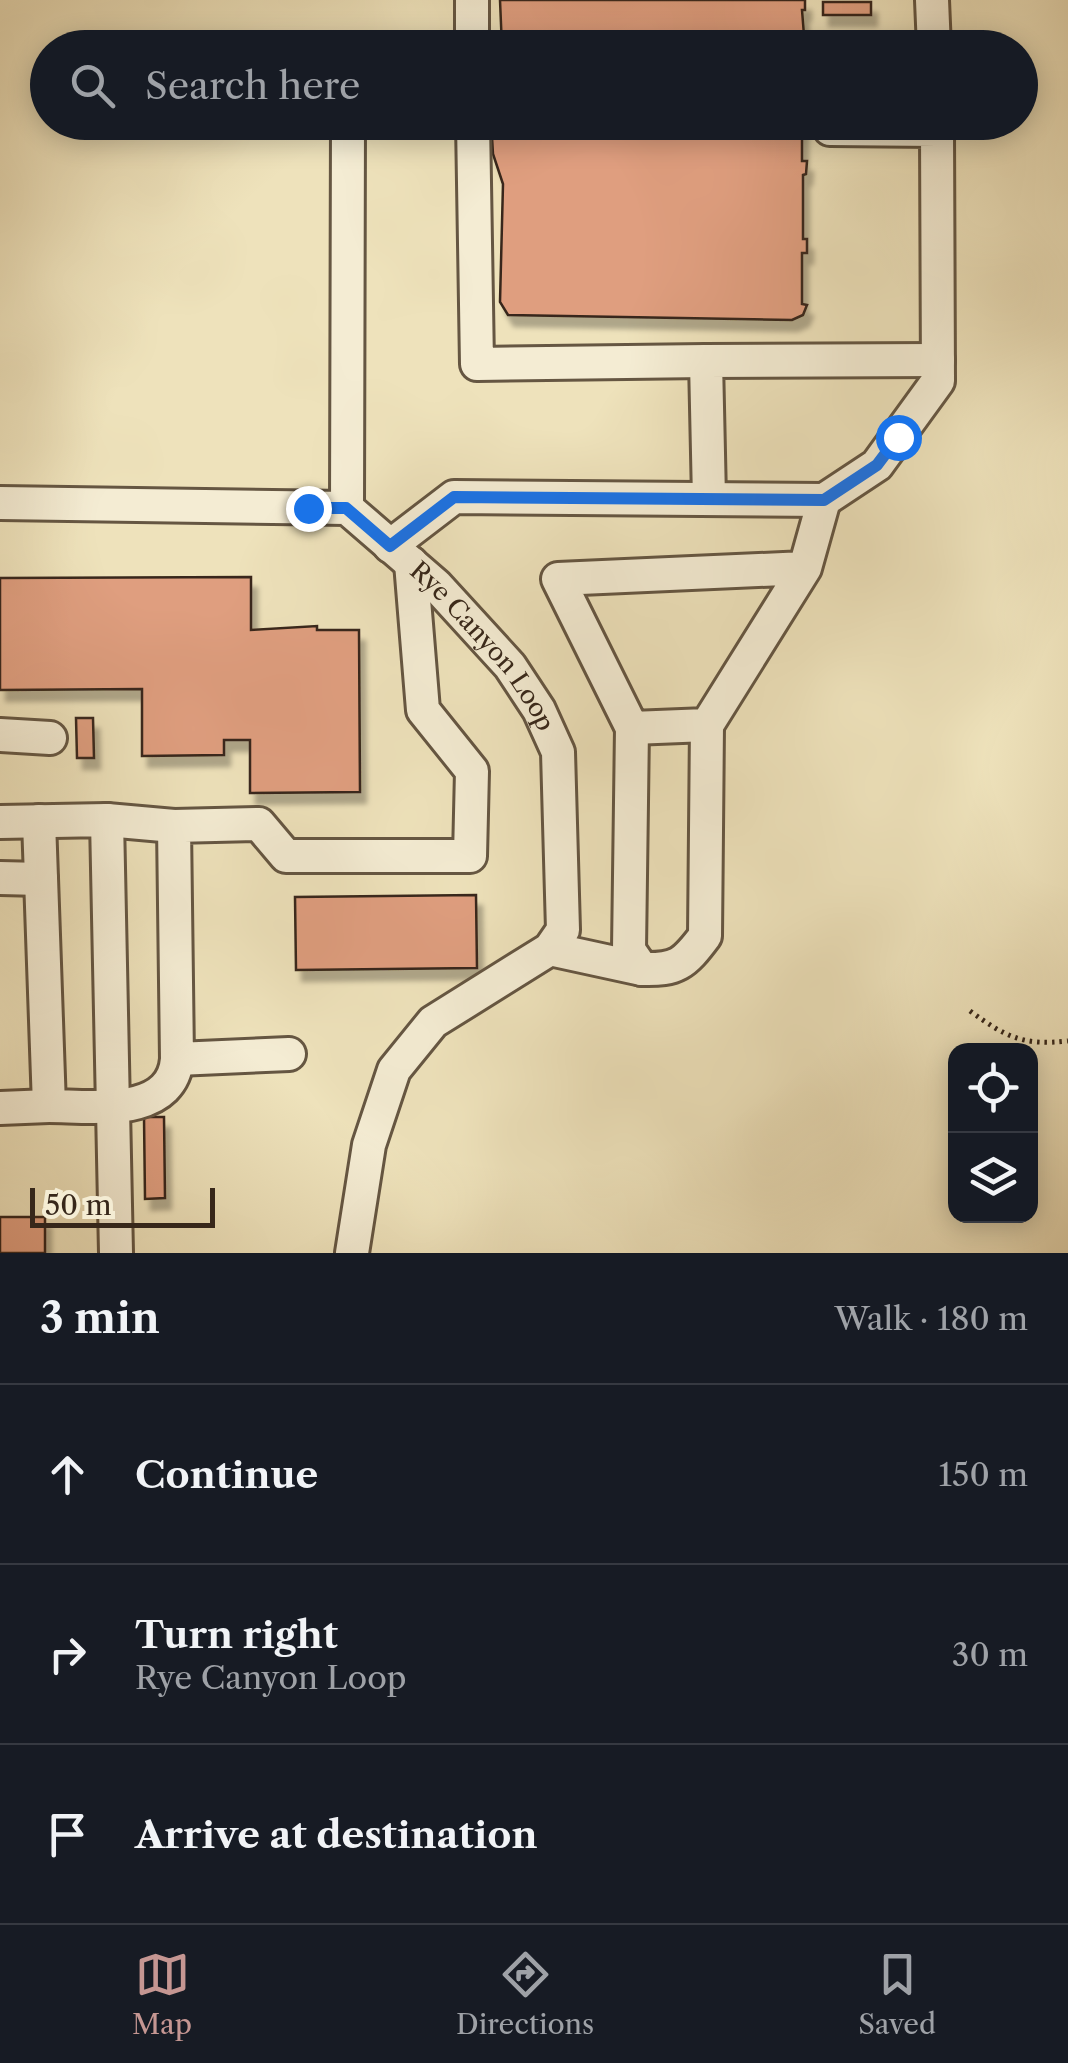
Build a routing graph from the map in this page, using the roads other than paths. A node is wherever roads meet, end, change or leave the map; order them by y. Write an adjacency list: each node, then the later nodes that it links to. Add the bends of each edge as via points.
1 (472, 0): 3 (street)
2 (932, 0): 4 (street)
3 (472, 30)
4 (933, 30)
5 (348, 140): 13 (street)
6 (473, 140): 9 (street, via 477,364)
7 (937, 140): 8 (street)
8 (938, 360): 9 (street); 11 (street, via 938,381 877,465)
9 (706, 361): 10 (street)
10 (709, 499): 11 (street); 14 (street, via 454,497)
11 (824, 500): 15 (street)
12 (0, 503): 13 (street)
13 (346, 508): 14 (street, Rye Canyon Loop)
14 (401, 554): 23 (street, via 422,710 472,770 470,856 286,856 258,824); 26 (street, Rye Canyon Loop, via 510,666 558,752 564,915)
15 (805, 568): 16 (street); 17 (street, via 558,578)
16 (707, 725): 17 (street); 27 (street, via 704,936 670,970)
17 (632, 728): 27 (street, via 629,950)
18 (0, 735): 19 (street)
19 (50, 738)
20 (107, 820): 21 (street); 23 (street); 30 (street)
21 (39, 821): 22 (street); 25 (street)
22 (0, 822)
23 (174, 826): 29 (street)
24 (0, 878): 25 (street)
25 (41, 879): 31 (street)
26 (550, 950): 27 (street); 34 (street, via 433,1022 394,1070 369,1145)
27 (642, 968)
28 (289, 1054): 29 (street)
29 (176, 1060): 30 (street, via 167,1087)
30 (113, 1105): 31 (street); 33 (street)
31 (49, 1106): 32 (street)
32 (0, 1108)
33 (116, 1253)
34 (352, 1253)

